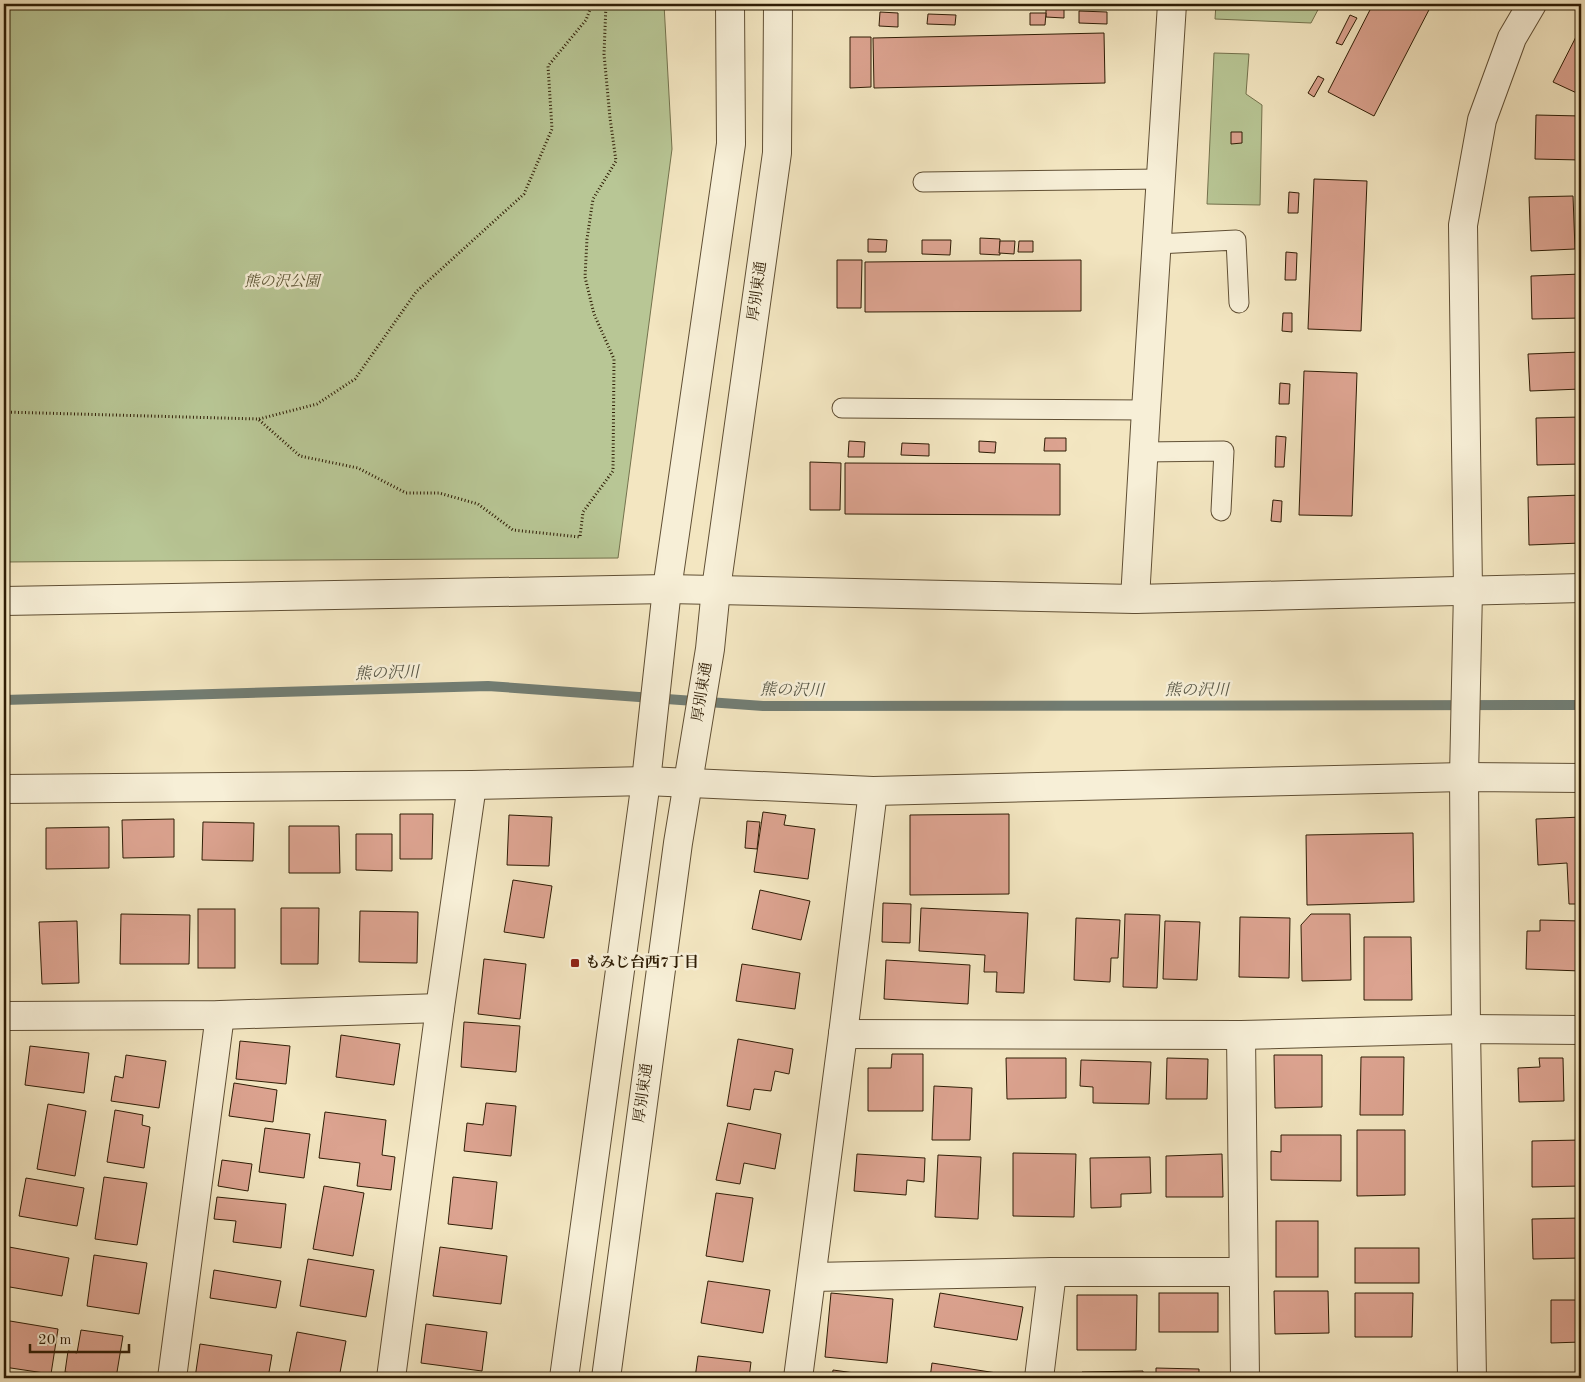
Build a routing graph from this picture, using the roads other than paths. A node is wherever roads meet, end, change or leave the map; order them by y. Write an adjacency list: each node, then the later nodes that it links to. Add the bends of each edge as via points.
1 (730, 4): 14 (street, via 731,144)
2 (778, 4): 15 (street, 厚別東通, via 777,153)
3 (1172, 4): 5 (street)
4 (1532, 4): 16 (street, via 1512,38 1482,120 1462,225)
5 (1161, 179): 6 (lane); 7 (street)
6 (923, 182)
7 (1157, 244): 8 (lane, via 1236,240); 10 (street)
8 (1239, 303)
9 (842, 408): 10 (lane)
10 (1146, 410): 11 (street)
11 (1144, 452): 12 (lane, via 1224,451); 17 (street)
12 (1221, 511)
13 (1581, 588): 16 (street)
14 (667, 589): 15 (street); 18 (street); 21 (street)
15 (716, 589): 17 (street); 22 (street, 厚別東通, via 710,649)
16 (1468, 590): 17 (street); 19 (street)
17 (1135, 599)
18 (4, 600)
19 (1464, 777): 20 (street); 25 (street); 29 (street)
20 (1581, 778)
21 (646, 781): 22 (street); 23 (street); 38 (street)
22 (688, 783): 25 (street); 39 (street, 厚別東通)
23 (472, 785): 24 (street); 26 (street)
24 (4, 789)
25 (873, 791): 31 (street)
26 (440, 1008): 27 (street); 37 (street)
27 (220, 1015): 28 (street); 36 (street)
28 (4, 1016)
29 (1466, 1029): 30 (street); 32 (street); 43 (street)
30 (1581, 1030)
31 (843, 1034): 32 (street); 35 (street)
32 (1241, 1036): 34 (street)
33 (1052, 1272): 34 (street); 35 (street); 41 (street)
34 (1243, 1272): 42 (street)
35 (812, 1276): 40 (street)
36 (172, 1378)
37 (391, 1378)
38 (564, 1378)
39 (606, 1378)
40 (798, 1378)
41 (1039, 1378)
42 (1245, 1378)
43 (1472, 1378)

